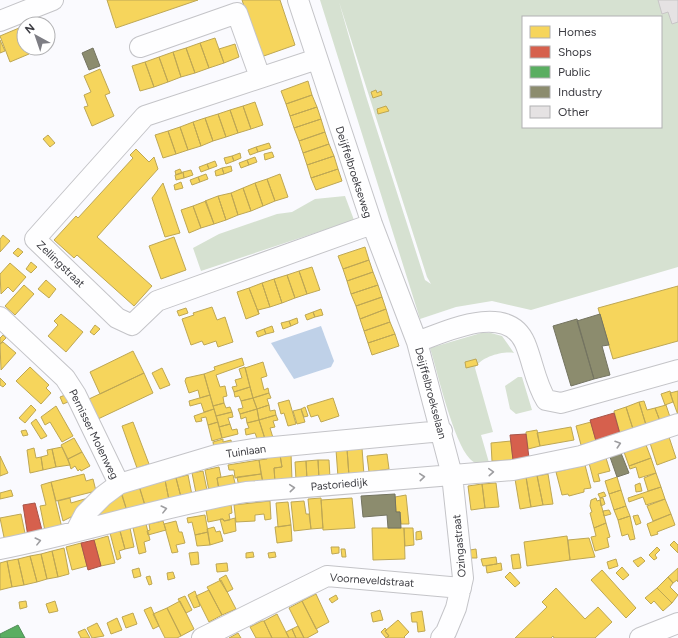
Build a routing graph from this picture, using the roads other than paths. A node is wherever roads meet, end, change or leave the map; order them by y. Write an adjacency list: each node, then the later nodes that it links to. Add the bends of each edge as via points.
1 (53, 0): 3 (street)
2 (298, 0): 5 (street, Deijffelbroekseweg)
3 (0, 21)
4 (140, 47): 6 (street, via 237,13)
5 (317, 59): 6 (street, Zellingstraat); 7 (street, Deijffelbroekseweg)
6 (260, 77): 7 (street, Zellingstraat, via 145,116 35,239 117,318 132,325 157,301)
7 (372, 224): 9 (street, Deijffelbroekseweg)
8 (0, 317): 14 (street, Pernisser Molenweg, via 65,378 76,395)
9 (417, 342): 10 (street, Deijffelbroekselaan, via 483,321 498,321 517,331 524,342 538,387 546,400 561,404); 12 (street, Deijffelbroekselaan)
10 (678, 370)
11 (678, 424): 13 (street, Pastoriedijk, one-way to 11, via 513,470 581,456)
12 (442, 431): 13 (street, Deijffelbroekselaan); 14 (street, Tuinlaan, via 253,449 216,455)
13 (452, 475): 15 (street, Pastoriedijk, one-way to 13, via 205,499 246,492); 17 (street, Ozingastraat)
14 (119, 484): 15 (street, Tuinlaan, via 85,514)
15 (76, 531): 16 (street, Pastoriedijk, one-way to 15)
16 (0, 549)
17 (461, 588): 19 (street, Voorneveldstraat, via 327,576); 20 (street, Ozingastraat, via 456,608)
18 (672, 630): 21 (street)
19 (202, 638)
20 (441, 638)
21 (640, 638)

